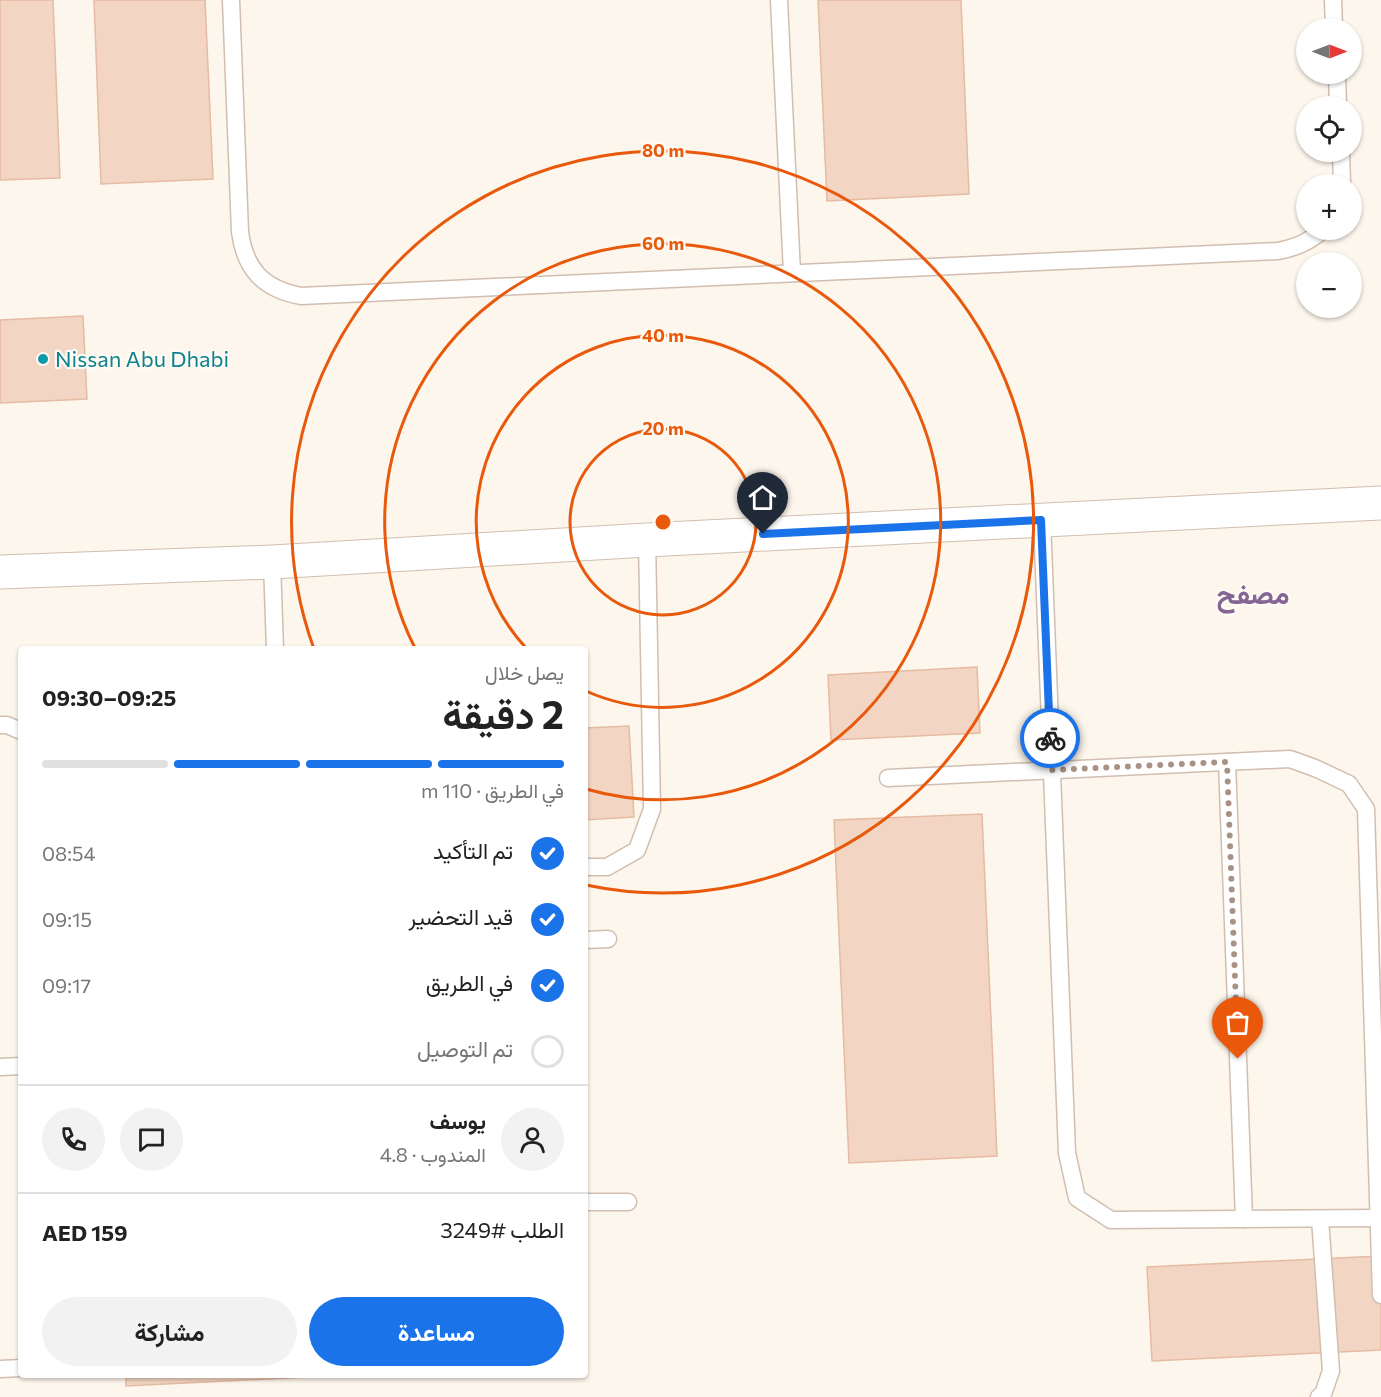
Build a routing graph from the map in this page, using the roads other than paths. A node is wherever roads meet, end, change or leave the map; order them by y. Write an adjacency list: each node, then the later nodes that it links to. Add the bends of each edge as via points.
1 (231, 0): 6 (lane, via 242,248 248,263 270,286 301,296)
2 (779, 0): 6 (lane)
3 (1333, 0): 4 (lane)
4 (1334, 18)
5 (1310, 240): 6 (lane, via 1278,250)
6 (792, 273)
7 (1381, 503): 8 (street)
8 (1041, 520): 9 (street); 16 (lane)
9 (647, 540): 10 (street); 18 (lane, via 652,808 638,850 607,867)
10 (272, 562): 11 (street); 12 (lane)
11 (0, 572)
12 (274, 646)
13 (0, 725): 14 (lane)
14 (18, 729)
15 (1227, 762): 16 (lane); 25 (lane, via 1290,759 1349,784 1366,809); 26 (lane)
16 (1052, 770): 17 (lane); 26 (lane, via 1067,1153 1077,1198 1111,1220)
17 (888, 778)
18 (588, 867)
19 (608, 939): 20 (lane)
20 (588, 940)
21 (18, 1066): 22 (lane)
22 (0, 1067)
23 (588, 1202): 24 (lane)
24 (628, 1202)
25 (1379, 1218): 27 (lane); 28 (lane)
26 (1244, 1219): 27 (lane)
27 (1320, 1219): 31 (lane, via 1331,1371 1323,1394)
28 (1381, 1295)
29 (18, 1368): 30 (lane)
30 (0, 1369)
31 (1318, 1397)

